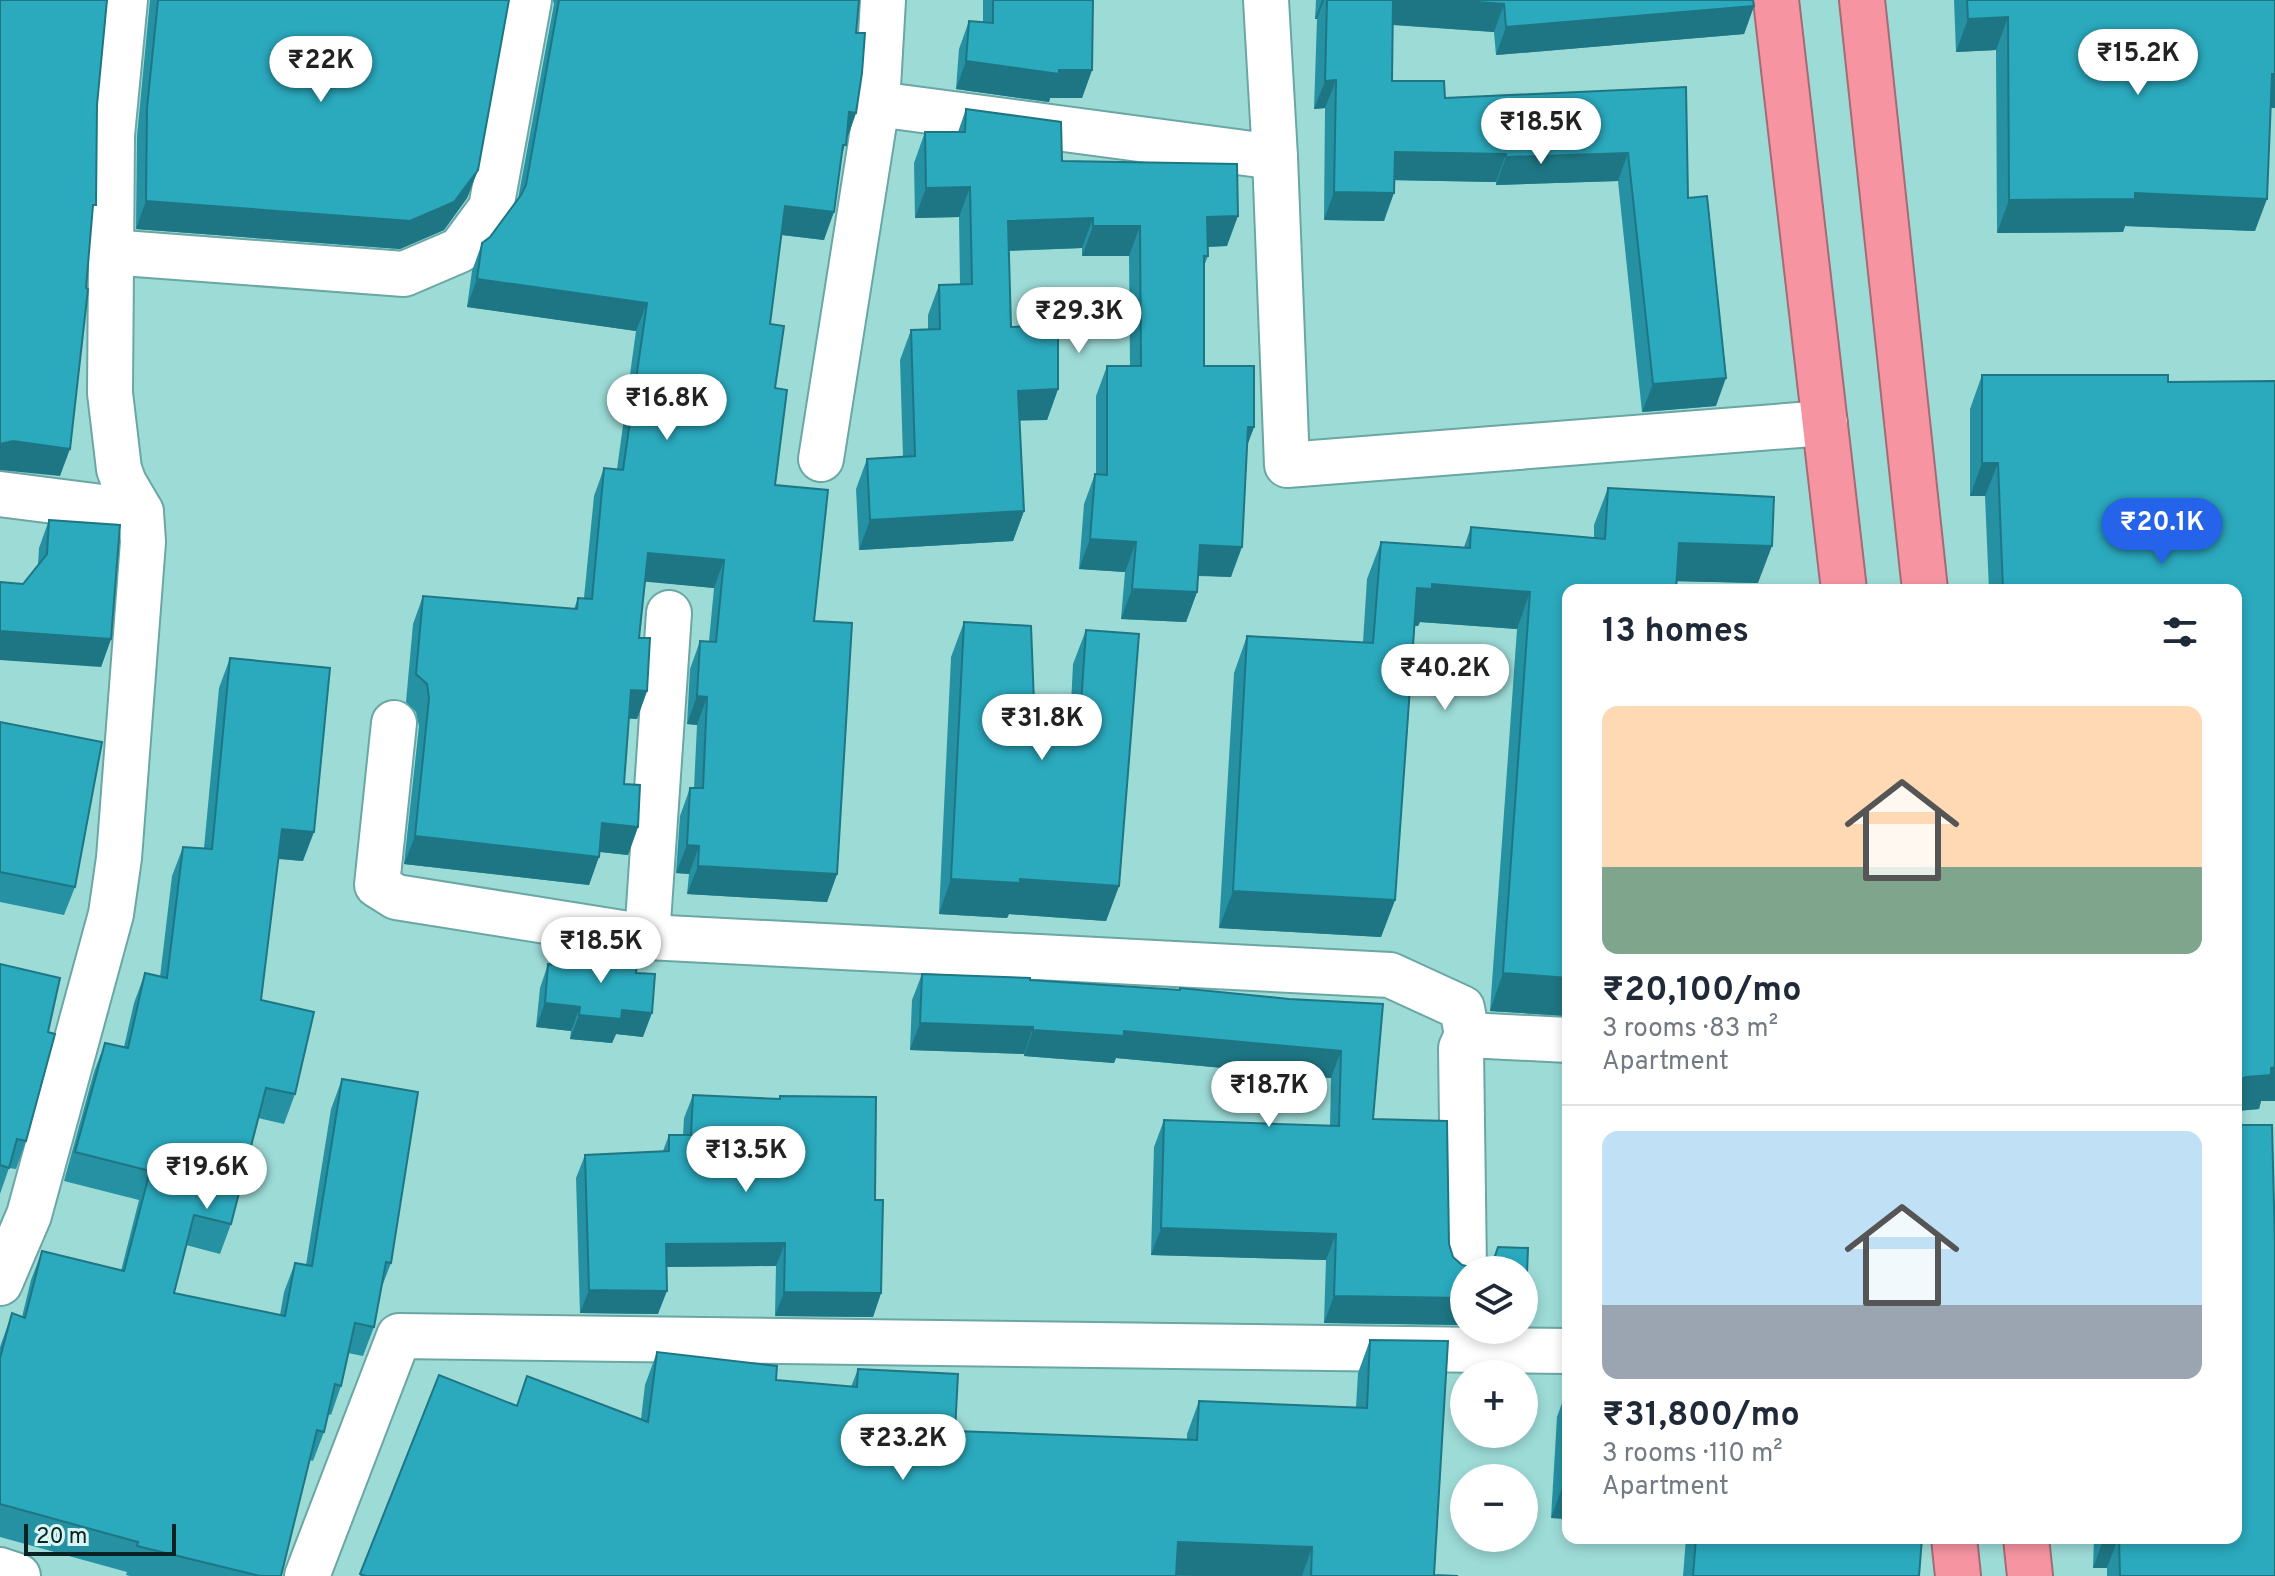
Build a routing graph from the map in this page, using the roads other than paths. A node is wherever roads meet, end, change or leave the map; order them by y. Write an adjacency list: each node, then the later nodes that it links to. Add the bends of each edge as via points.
1 (125, 0): 9 (street, via 112,135)
2 (529, 0): 9 (street, via 491,208 460,250 404,274)
3 (883, 0): 7 (street)
4 (1266, 0): 8 (street)
5 (1776, 0): 10 (highway)
6 (1862, 0): 15 (highway)
7 (877, 104): 8 (street); 11 (street)
8 (1275, 157): 10 (street, via 1287,465)
9 (109, 252): 13 (street, via 116,455)
10 (1825, 423): 14 (highway)
11 (821, 459)
12 (0, 494): 13 (street)
13 (141, 512): 22 (street, via 141,569 111,914 29,1215)
14 (1843, 584)
15 (1924, 584)
16 (669, 613): 18 (street)
17 (394, 723): 18 (street, via 377,885 396,897)
18 (647, 937): 19 (street, via 1390,975 1462,1008)
19 (1467, 1035): 20 (street); 21 (street, via 1461,1048)
20 (1562, 1040)
21 (1464, 1256)
22 (0, 1283)
23 (1450, 1340): 30 (street, via 399,1336)
24 (1502, 1344): 25 (street)
25 (1562, 1350)
26 (1955, 1544): 31 (highway)
27 (2027, 1544): 32 (highway)
28 (0, 1570): 29 (street)
29 (18, 1576)
30 (307, 1576)
31 (1958, 1576)
32 (2030, 1576)

